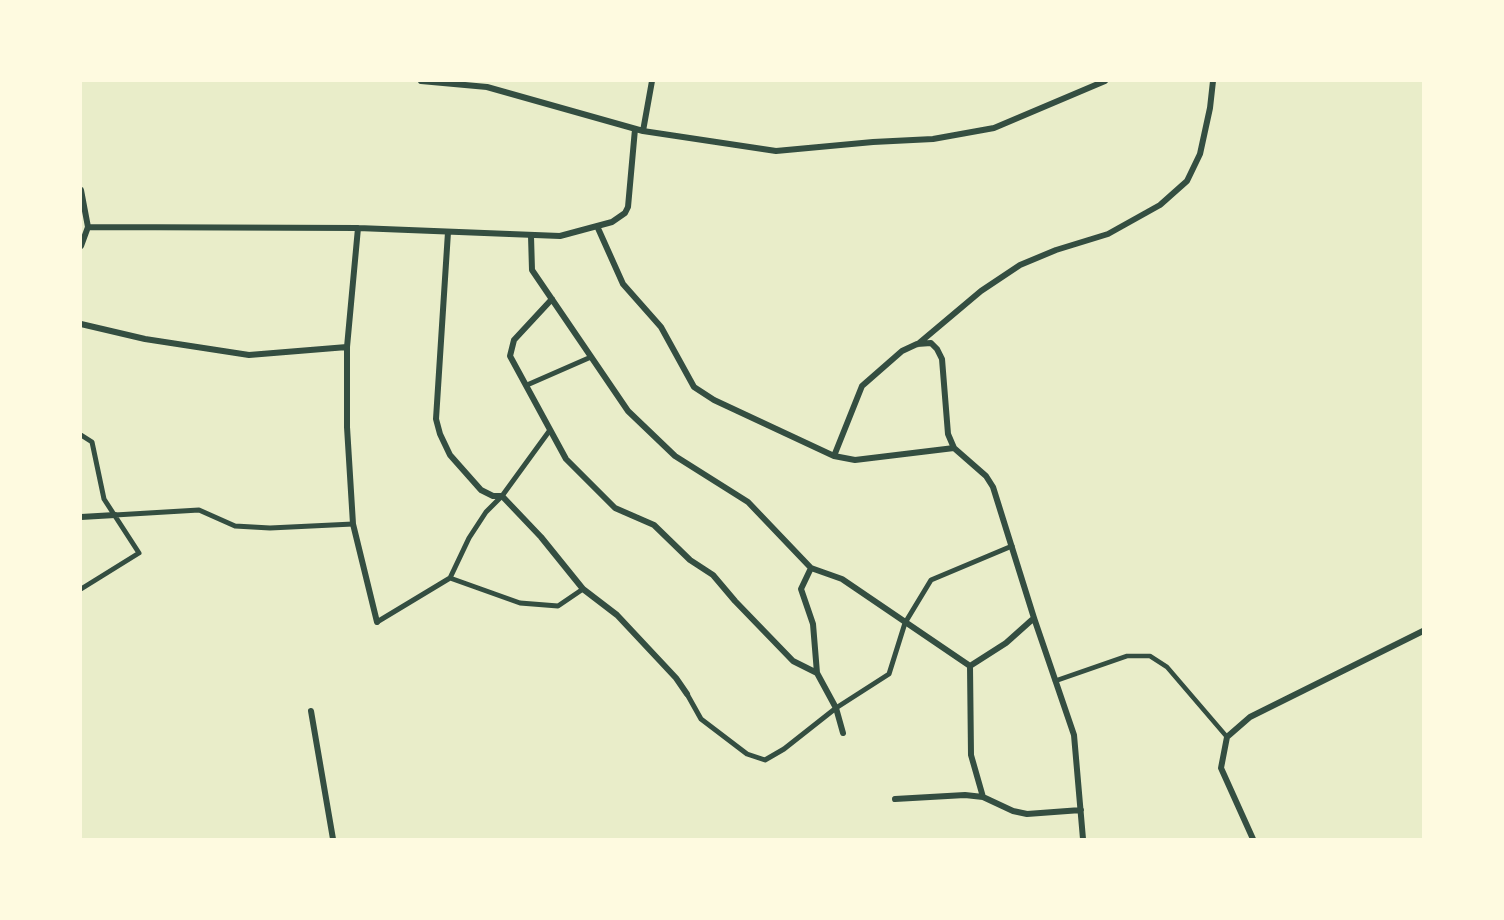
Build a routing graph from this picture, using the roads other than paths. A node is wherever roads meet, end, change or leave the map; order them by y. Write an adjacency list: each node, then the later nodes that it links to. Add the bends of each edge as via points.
1 (421, 81): 5 (street)
2 (652, 81): 6 (street)
3 (1105, 81): 6 (street, via 994,128 933,139 776,151)
4 (1213, 81): 16 (street, via 1200,154 1187,181 1160,205 1108,234 1020,266 981,291)
5 (487, 84): 6 (street)
6 (639, 130): 8 (street, via 628,207 620,218)
7 (81, 190): 9 (street)
8 (597, 226): 12 (street, via 560,236); 23 (street, via 623,284 661,327 694,387)
9 (88, 227): 10 (street); 13 (street)
10 (358, 228): 11 (street); 17 (street)
11 (448, 232): 12 (street); 24 (street, via 436,419 450,455 481,490)
12 (531, 236): 14 (street, via 532,270)
13 (81, 246)
14 (552, 298): 18 (street); 19 (street, via 514,340 510,356)
15 (81, 324): 17 (street, via 145,339 249,355)
16 (917, 344): 22 (street, via 931,343 942,359 948,435); 23 (street, via 902,351 862,386)
17 (347, 347): 27 (street)
18 (591, 357): 19 (street); 29 (street, via 628,411 675,456 748,502)
19 (527, 385): 20 (street)
20 (550, 430): 24 (street); 38 (street, via 566,459 615,508 654,525 690,560 713,575 793,661)
21 (81, 435): 25 (street, via 92,442 104,499)
22 (954, 448): 23 (street, via 855,460); 28 (street, via 993,487)
23 (834, 456)
24 (502, 496): 30 (street, via 469,538); 32 (street)
25 (115, 514): 26 (street); 27 (street, via 199,510 235,526); 31 (street, via 139,553)
26 (81, 517)
27 (353, 524): 34 (street)
28 (1012, 546): 33 (street); 35 (street, via 931,580)
29 (812, 568): 35 (street, via 842,579); 38 (street, via 801,589 813,624)
30 (450, 578): 32 (street, via 530,604 558,606); 34 (street)
31 (81, 589)
32 (583, 589): 40 (street, via 616,615)
33 (1034, 618): 37 (street, via 1006,643); 39 (street)
34 (377, 622)
35 (905, 623): 37 (street); 41 (street, via 889,674)
36 (1423, 631): 44 (street, via 1250,717)
37 (970, 666): 45 (street, via 971,755)
38 (817, 673): 41 (street)
39 (1055, 681): 44 (lane, via 1127,656 1150,656 1167,667); 47 (street, via 1074,735)
40 (687, 694): 41 (street, via 701,719 747,754 765,760)
41 (836, 708): 43 (street)
42 (311, 711): 48 (street)
43 (843, 733)
44 (1227, 737): 50 (street, via 1221,768)
45 (983, 797): 46 (street); 47 (street, via 1027,814)
46 (895, 799)
47 (1082, 810): 49 (street)
48 (333, 839)
49 (1083, 839)
50 (1253, 839)

